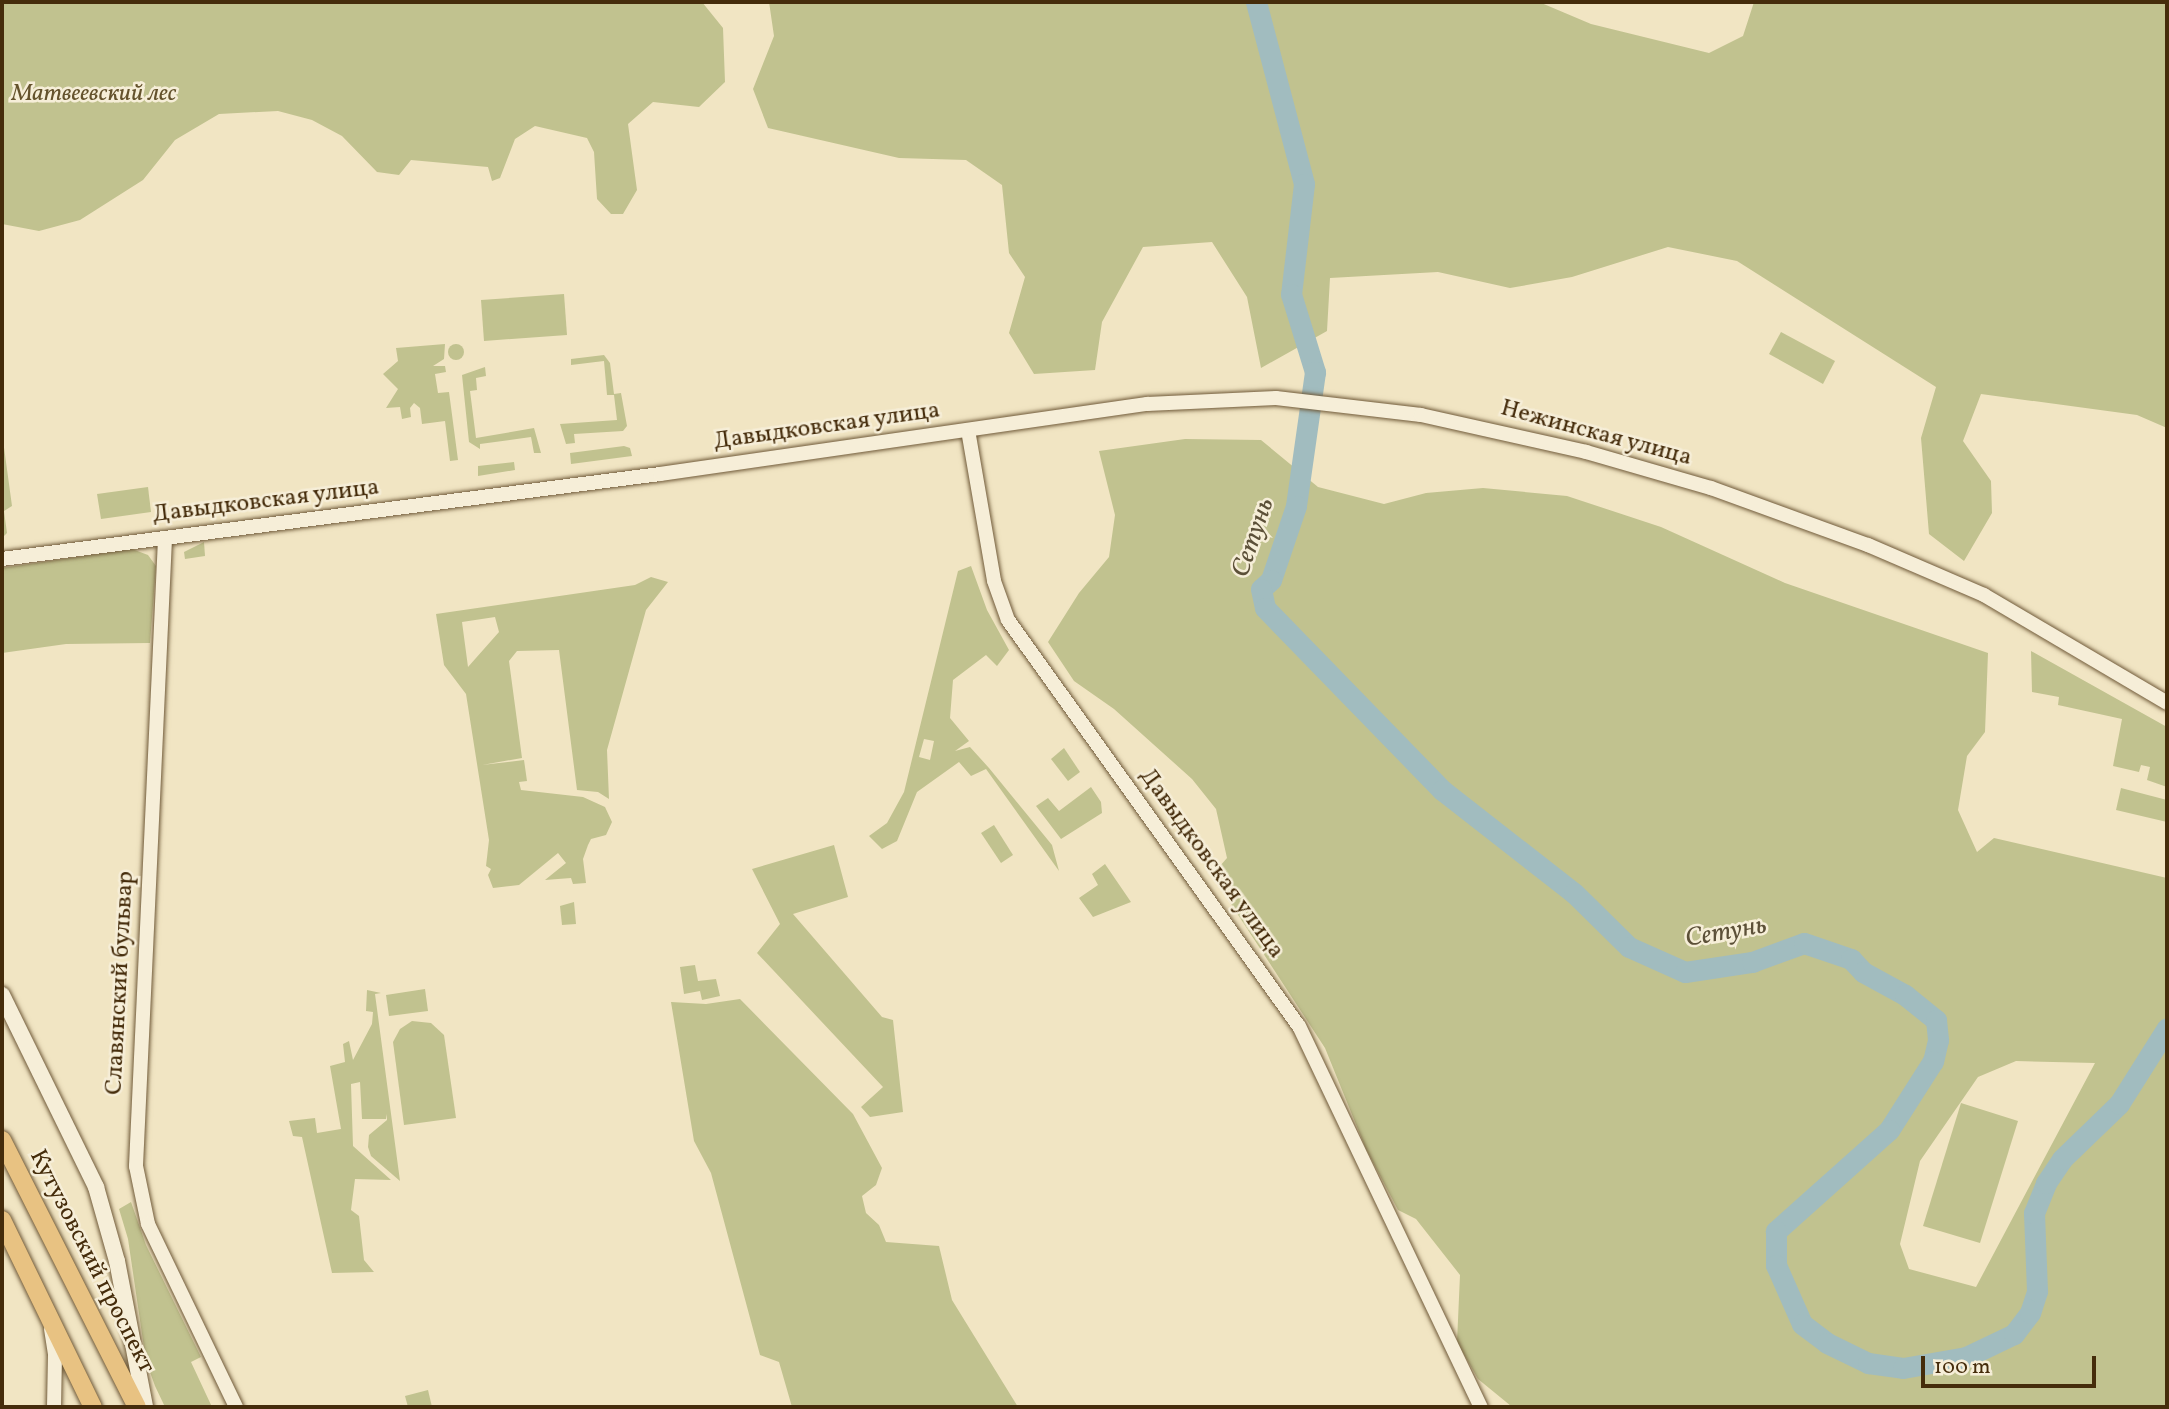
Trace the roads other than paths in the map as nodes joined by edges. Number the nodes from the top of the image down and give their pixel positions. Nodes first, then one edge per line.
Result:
1 (968, 430) junction
2 (164, 539) junction
3 (2, 559) edge
4 (2167, 703) edge
5 (2, 995) edge
6 (2, 1140) edge
7 (2, 1220) edge
8 (49, 1317) junction
9 (54, 1407) edge
10 (93, 1407) edge
11 (137, 1407) edge
12 (145, 1407) edge
13 (236, 1407) edge
14 (1481, 1407) edge

1 - 2 street, Давыдковская улица
1 - 4 street, Нежинская улица
1 - 14 street, Давыдковская улица
2 - 3 street, Давыдковская улица
2 - 13 street, Славянский бульвар
5 - 12 main road
6 - 11 main road, Кутузовский проспект
7 - 8 main road
8 - 9 street
8 - 10 main road

